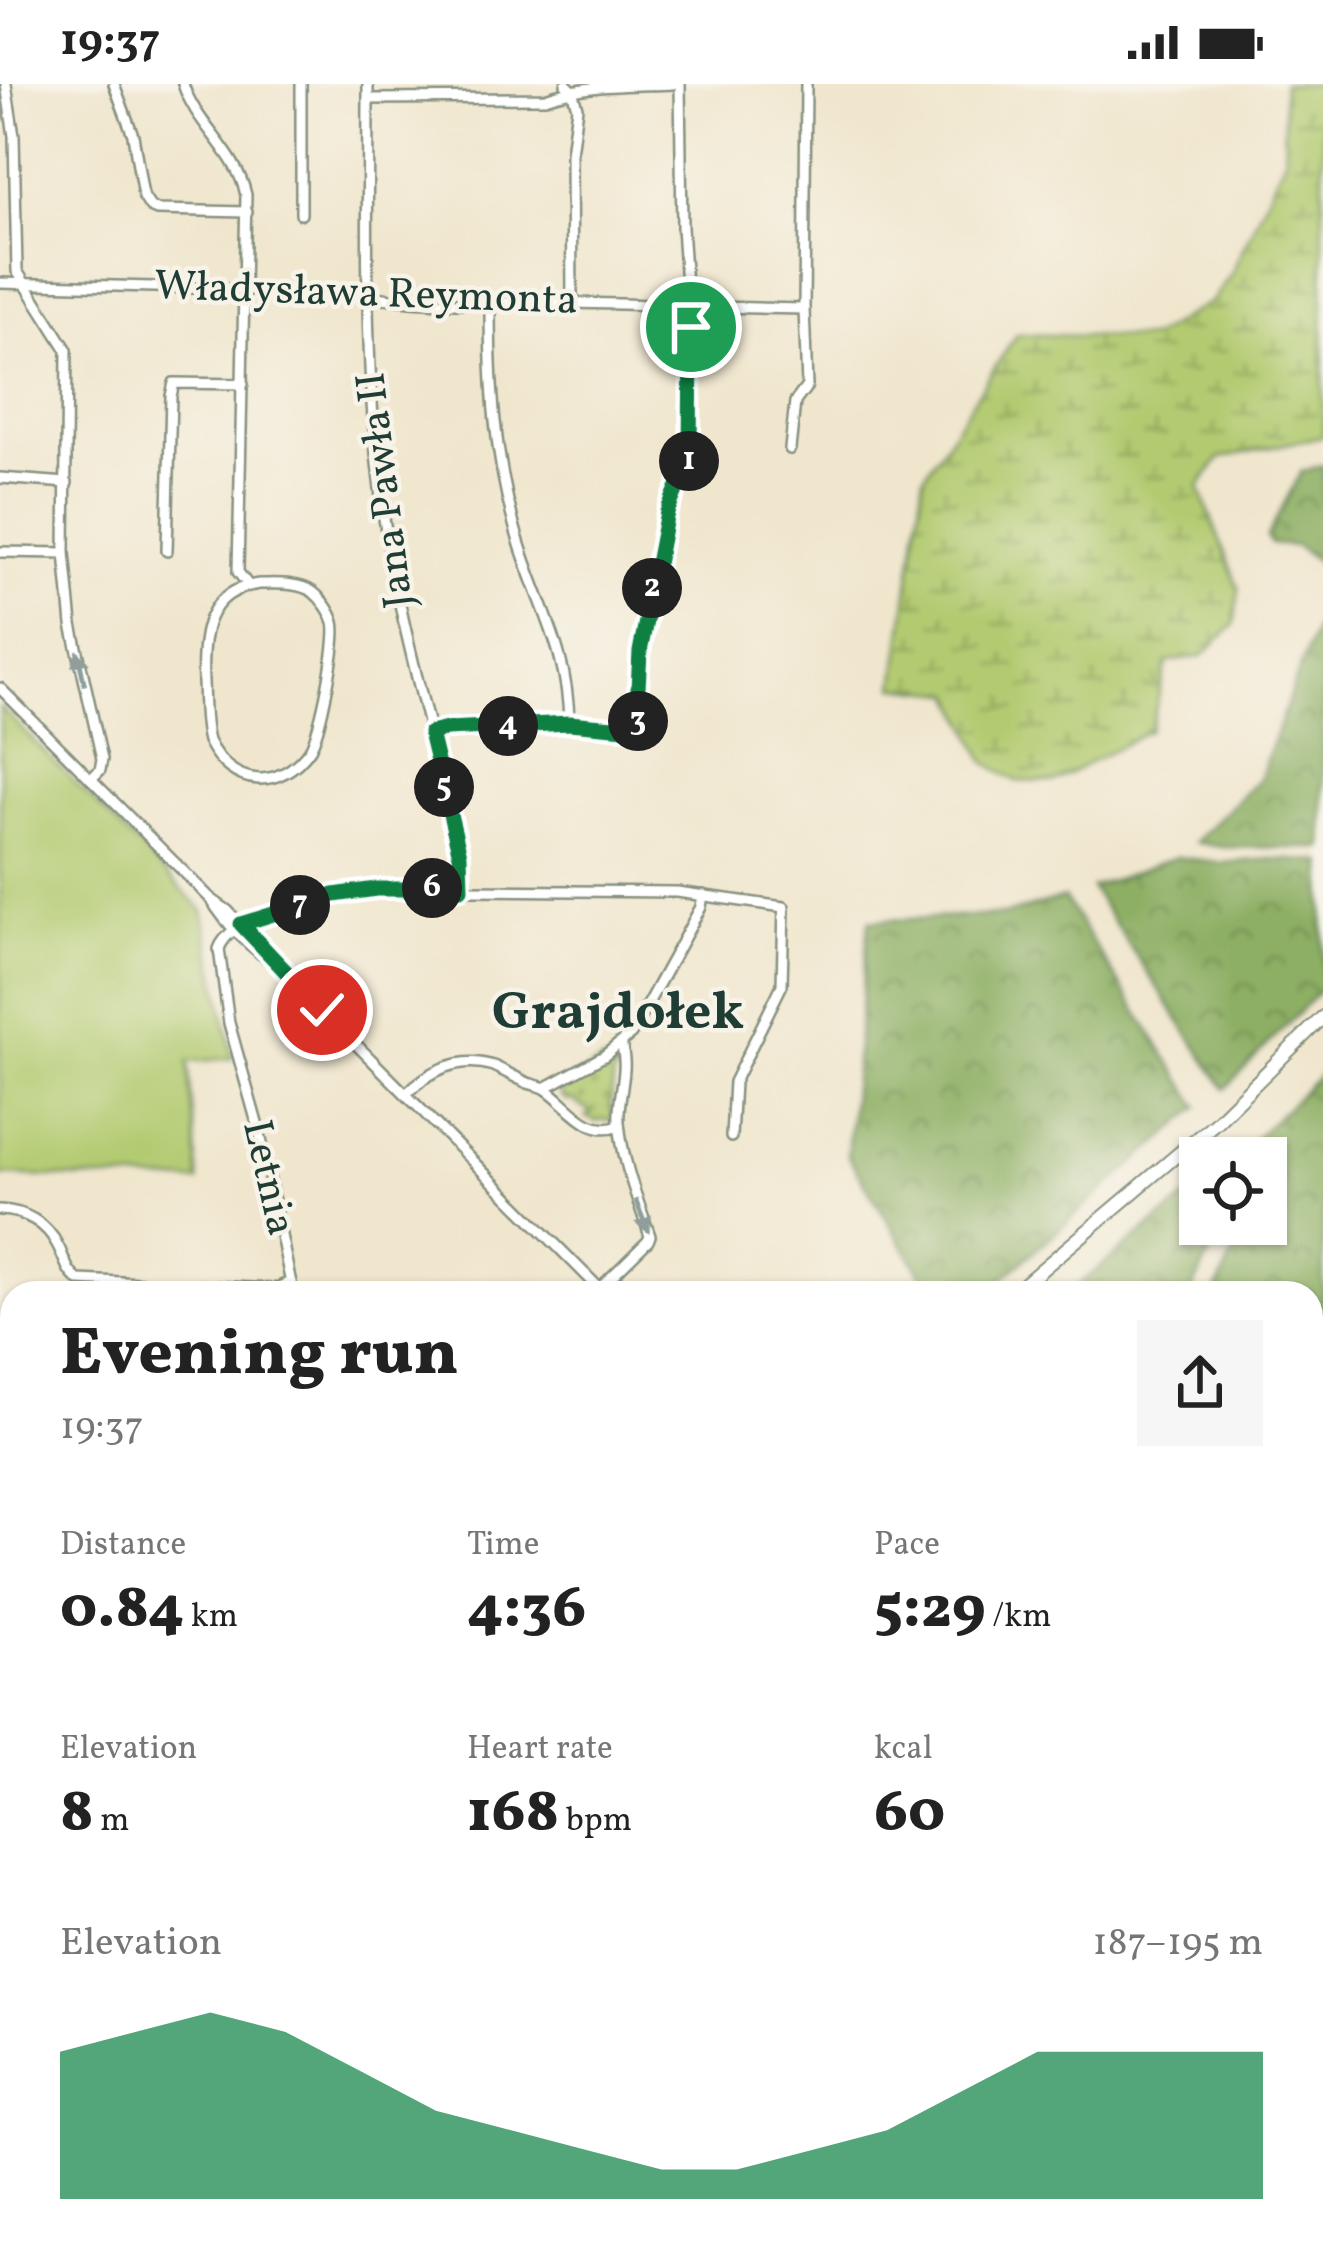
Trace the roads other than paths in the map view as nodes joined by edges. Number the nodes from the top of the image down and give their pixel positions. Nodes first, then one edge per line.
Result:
1 (6, 84) edge
2 (114, 84) edge
3 (183, 84) edge
4 (301, 84) edge
5 (368, 84) edge
6 (677, 84) edge
7 (806, 84) edge
8 (569, 87) edge
9 (368, 99) junction
10 (0, 156) edge
11 (15, 157) junction
12 (247, 212) junction
13 (302, 214) dead end
14 (0, 283) edge
15 (23, 284) junction
16 (246, 290) junction
17 (368, 296) junction
18 (572, 303) junction
19 (490, 304) junction
20 (688, 308) junction
21 (804, 309) junction
22 (243, 383) junction
23 (790, 448) dead end
24 (0, 478) edge
25 (67, 483) junction
26 (167, 551) dead end
27 (0, 552) edge
28 (65, 554) junction
29 (248, 586) junction
30 (0, 688) edge
31 (569, 723) junction
32 (430, 733) junction
33 (91, 779) junction
34 (461, 889) junction
35 (704, 895) junction
36 (238, 926) junction
37 (1323, 1017) edge
38 (621, 1044) junction
39 (545, 1088) junction
40 (406, 1094) junction
41 (620, 1125) junction
42 (731, 1137) dead end
43 (0, 1210) edge
44 (100, 1281) edge
45 (291, 1281) edge
46 (592, 1281) edge
47 (606, 1281) edge
48 (1029, 1281) edge

1 - 11 street
2 - 12 street
3 - 12 street
4 - 13 street
5 - 9 street, Jana Pawła II
6 - 8 street
6 - 20 street
7 - 21 street
8 - 9 street
8 - 18 street
9 - 17 street, Jana Pawła II
10 - 11 street
11 - 15 street
12 - 16 street
14 - 15 street, Władysława Reymonta
15 - 16 street, Władysława Reymonta
15 - 25 street
16 - 17 street, Władysława Reymonta
16 - 22 street
17 - 19 street, Władysława Reymonta
17 - 32 street, Jana Pawła II
18 - 19 street, Władysława Reymonta
18 - 20 street, Władysława Reymonta
19 - 31 street
20 - 21 street, Władysława Reymonta
20 - 31 street
21 - 23 street
22 - 26 street
22 - 29 street
24 - 25 street
25 - 28 street
27 - 28 street
33 -> 28 street
29 - 29 street
30 - 33 street
31 - 32 street
32 - 34 street, Jana Pawła II
33 - 36 street
34 - 35 street
34 - 36 street
35 - 38 street
35 - 42 street
36 - 40 street
36 - 45 street, Letnia
37 - 48 main road
38 - 39 street
38 - 41 street
39 - 40 street
39 - 41 street
40 - 46 street
41 -> 47 street
43 - 44 street

